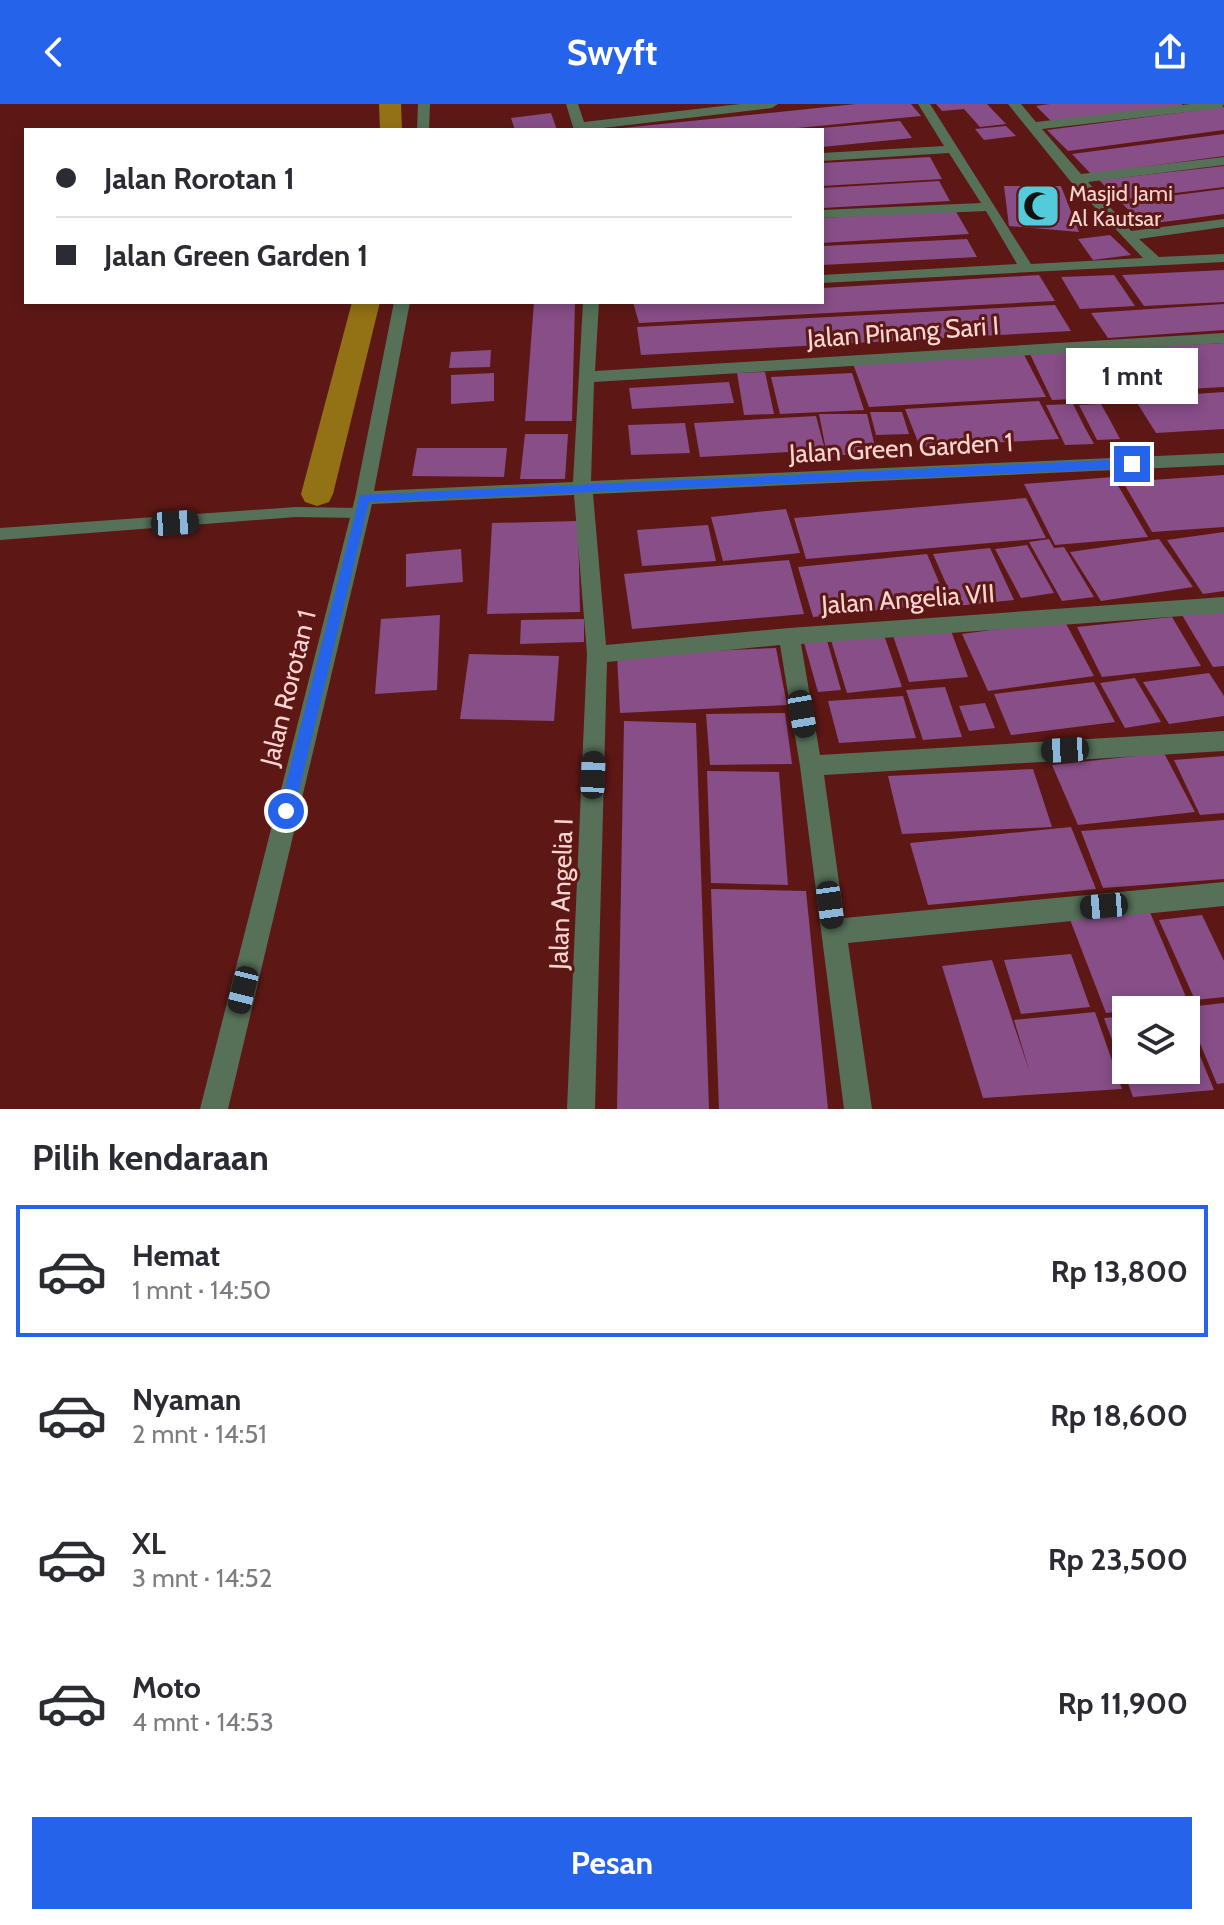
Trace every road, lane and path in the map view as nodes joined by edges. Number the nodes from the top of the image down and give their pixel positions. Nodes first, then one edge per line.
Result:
1 (424, 104) edge
2 (572, 104) edge
3 (772, 104) edge
4 (924, 104) edge
5 (1014, 104) edge
6 (1222, 104) edge
7 (1033, 126) junction
8 (423, 128) edge
9 (580, 128) edge
10 (953, 149) junction
11 (824, 157) edge
12 (1224, 161) edge
13 (1076, 179) junction
14 (990, 207) junction
15 (824, 214) edge
16 (1224, 223) edge
17 (1127, 236) junction
18 (1224, 258) edge
19 (1154, 260) junction
20 (1028, 270) junction
21 (824, 279) edge
22 (402, 304) edge
23 (591, 304) edge
24 (1224, 338) edge
25 (585, 377) junction
26 (1224, 459) edge
27 (581, 489) junction
28 (355, 508) junction
29 (0, 534) edge
30 (1224, 605) edge
31 (789, 636) junction
32 (597, 654) junction
33 (1224, 741) edge
34 (811, 766) junction
35 (1224, 894) edge
36 (834, 932) junction
37 (214, 1109) edge
38 (581, 1109) edge
39 (858, 1109) edge

1 - 8 street
2 - 9 street
3 - 9 street
4 - 10 street
5 - 7 street
6 - 7 street
7 - 13 street
10 - 11 street
10 - 14 street
12 - 13 street
13 - 17 street
14 - 15 street
14 - 20 street
16 - 17 street
17 - 19 street
18 - 19 street
19 - 20 street
20 - 21 street
22 - 28 street, Jalan Rorotan 1
23 - 25 street
24 - 25 street, Jalan Pinang Sari I
25 - 27 street
26 - 27 street, Jalan Green Garden 1
27 - 28 street, Jalan Green Garden 1
27 - 32 street, Jalan Angelia I
28 - 29 lane
28 - 37 street, Jalan Rorotan 1
30 - 31 street, Jalan Angelia VII
31 - 32 street, Jalan Angelia VII
31 - 34 street
32 - 38 street, Jalan Angelia I
33 - 34 street
34 - 36 street
35 - 36 street
36 - 39 street

